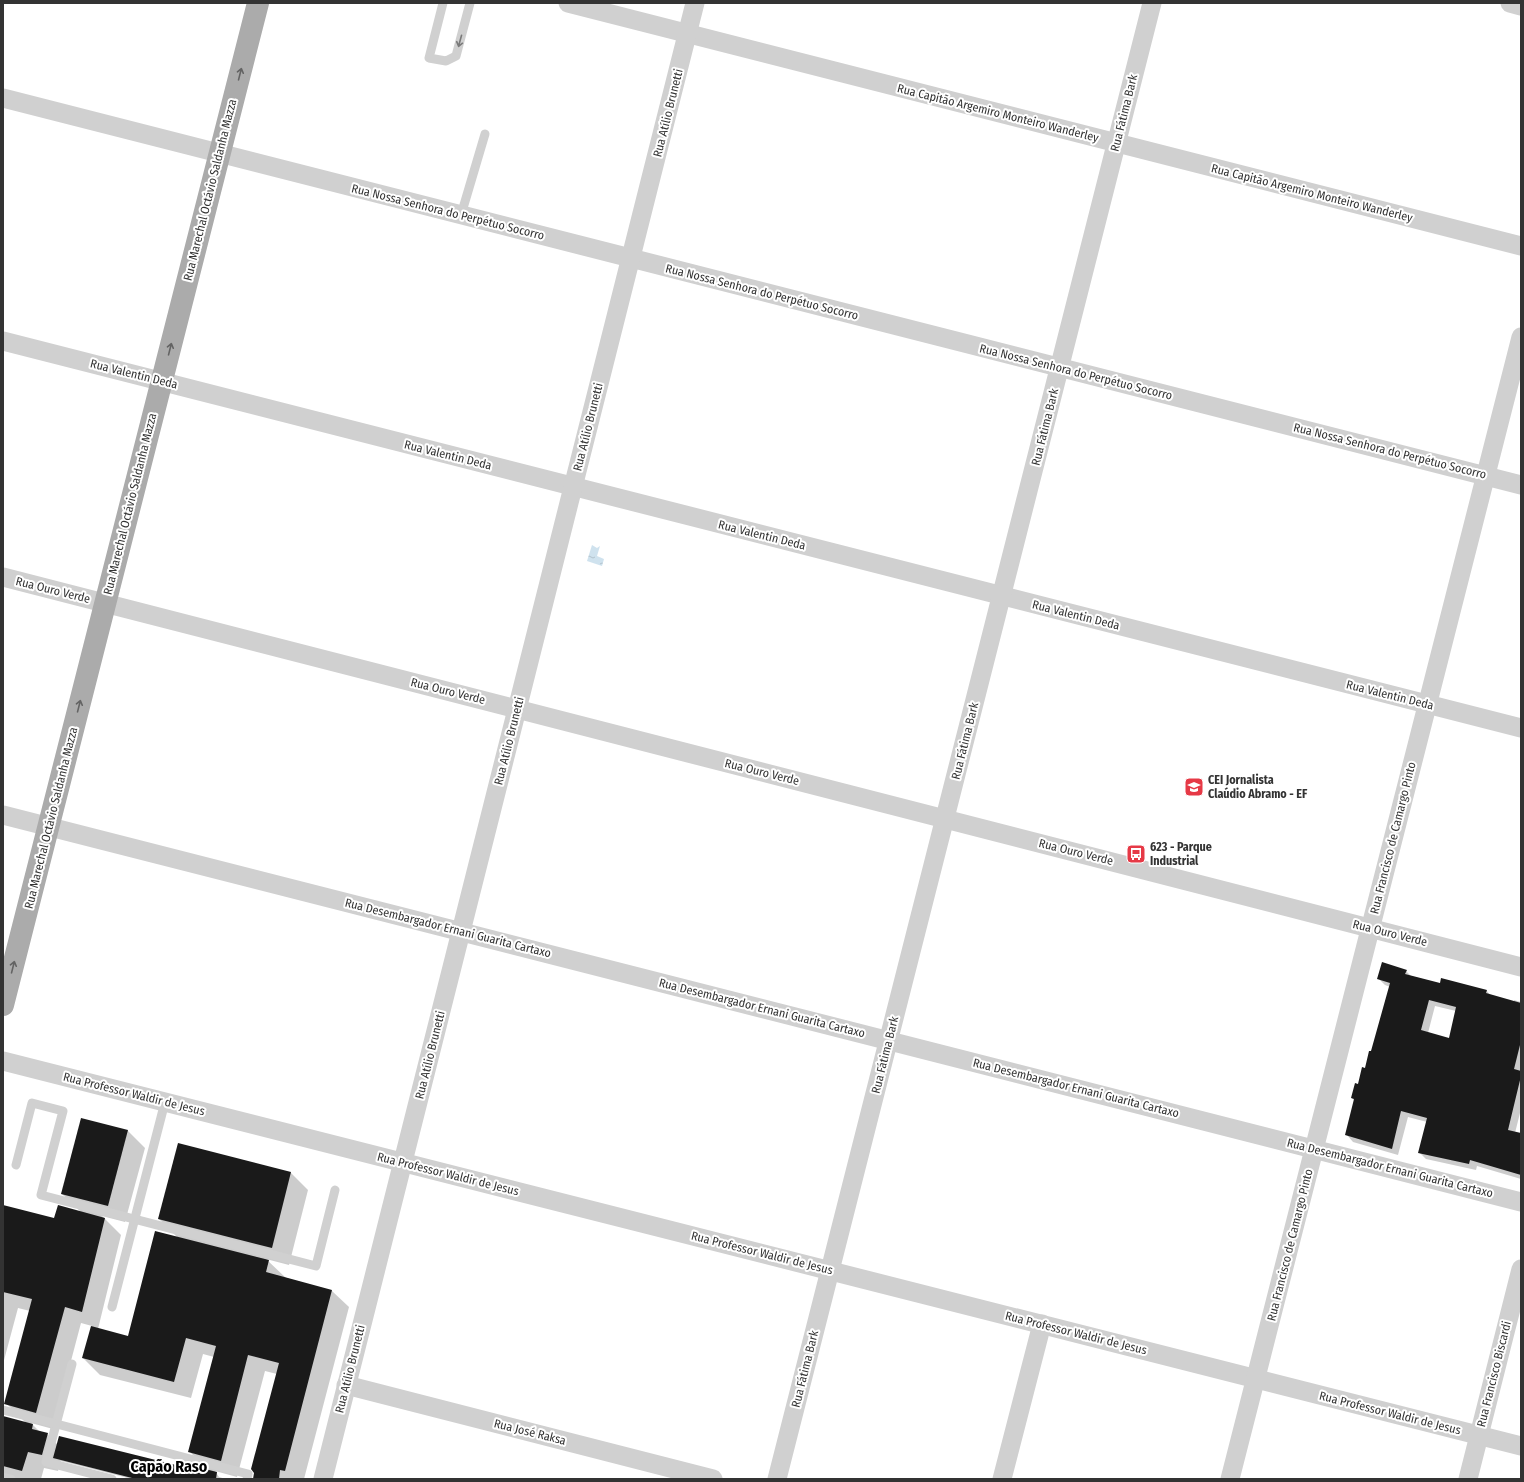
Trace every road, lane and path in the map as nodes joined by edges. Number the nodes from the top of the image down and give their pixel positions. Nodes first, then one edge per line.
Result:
1 (258, 3) edge
2 (443, 3) edge
3 (470, 3) edge
4 (568, 3) edge
5 (695, 3) edge
6 (1152, 3) edge
7 (1510, 3) edge
8 (1521, 6) edge
9 (688, 34) junction
10 (3, 98) edge
11 (485, 134) dead end
12 (1117, 143) junction
13 (219, 154) junction
14 (461, 215) junction
15 (1521, 246) edge
16 (631, 258) junction
17 (1521, 338) edge
18 (3, 341) edge
19 (1060, 368) junction
20 (162, 382) junction
21 (1486, 476) junction
22 (1521, 485) edge
23 (573, 486) junction
24 (3, 577) edge
25 (1002, 596) junction
26 (105, 604) junction
27 (1428, 704) junction
28 (517, 709) junction
29 (1521, 728) edge
30 (3, 815) edge
31 (945, 819) junction
32 (48, 826) junction
33 (1371, 928) junction
34 (461, 932) junction
35 (1521, 967) edge
36 (3, 1005) edge
37 (889, 1040) junction
38 (3, 1061) edge
39 (165, 1102) junction
40 (1314, 1149) junction
41 (403, 1162) junction
42 (16, 1165) dead end
43 (335, 1190) dead end
44 (1521, 1202) edge
45 (135, 1219) junction
46 (1521, 1269) edge
47 (830, 1271) junction
48 (112, 1307) dead end
49 (1042, 1324) junction
50 (72, 1364) dead end
51 (1256, 1379) junction
52 (346, 1385) junction
53 (3, 1410) edge
54 (56, 1424) junction
55 (1479, 1436) junction
56 (1521, 1446) edge
57 (3, 1477) edge
58 (11, 1479) edge
59 (112, 1479) edge
60 (247, 1479) edge
61 (323, 1479) edge
62 (713, 1479) edge
63 (777, 1479) edge
64 (1002, 1479) edge
65 (1230, 1479) edge
66 (1468, 1479) edge

13 -> 1 main road, Rua Marechal Octávio Saldanha Mazza
3 -> 2 lane
4 - 9 street, Rua Capitão Argemiro Monteiro Wanderley
5 - 9 street, Rua Atílio Brunetti
6 - 12 street, Rua Fátima Bark
7 - 8 street
9 - 12 street, Rua Capitão Argemiro Monteiro Wanderley
9 - 16 street, Rua Atílio Brunetti
10 - 13 street, Rua Nossa Senhora do Perpétuo Socorro
11 - 14 lane
12 - 15 street, Rua Capitão Argemiro Monteiro Wanderley
12 - 19 street, Rua Fátima Bark
13 - 14 street, Rua Nossa Senhora do Perpétuo Socorro
20 -> 13 main road, Rua Marechal Octávio Saldanha Mazza
14 - 16 street, Rua Nossa Senhora do Perpétuo Socorro
16 - 19 street, Rua Nossa Senhora do Perpétuo Socorro
16 - 23 street, Rua Atílio Brunetti
17 - 21 street, Rua Francisco de Camargo Pinto
18 - 20 street, Rua Valentin Deda
19 - 21 street, Rua Nossa Senhora do Perpétuo Socorro
19 - 25 street, Rua Fátima Bark
20 - 23 street, Rua Valentin Deda
20 - 26 main road, Rua Marechal Octávio Saldanha Mazza
21 - 22 street, Rua Nossa Senhora do Perpétuo Socorro
21 - 27 street, Rua Francisco de Camargo Pinto
23 - 25 street, Rua Valentin Deda
23 - 28 street, Rua Atílio Brunetti
24 - 26 street, Rua Ouro Verde
25 - 27 street, Rua Valentin Deda
25 - 31 street, Rua Fátima Bark
26 - 28 street, Rua Ouro Verde
32 -> 26 main road, Rua Marechal Octávio Saldanha Mazza
27 - 29 street, Rua Valentin Deda
27 - 33 street, Rua Francisco de Camargo Pinto
28 - 31 street, Rua Ouro Verde
28 - 34 street, Rua Atílio Brunetti
30 - 32 street, Rua Desembargador Ernani Guarita Cartaxo
31 - 33 street, Rua Ouro Verde
31 - 37 street, Rua Fátima Bark
32 - 34 street, Rua Desembargador Ernani Guarita Cartaxo
36 -> 32 main road, Rua Marechal Octávio Saldanha Mazza
33 - 35 street, Rua Ouro Verde
33 - 40 street, Rua Francisco de Camargo Pinto
34 - 37 street, Rua Desembargador Ernani Guarita Cartaxo
34 - 41 street, Rua Atílio Brunetti
37 - 40 street, Rua Desembargador Ernani Guarita Cartaxo
37 - 47 street, Rua Fátima Bark
38 - 39 street, Rua Professor Waldir de Jesus
39 - 41 street, Rua Professor Waldir de Jesus
39 - 45 lane
40 - 44 street, Rua Desembargador Ernani Guarita Cartaxo
40 - 51 street, Rua Francisco de Camargo Pinto
41 - 47 street, Rua Professor Waldir de Jesus
41 - 52 street, Rua Atílio Brunetti
42 - 45 lane
43 - 45 lane
45 - 48 lane
46 - 55 street, Rua Francisco Biscardi
47 - 49 street, Rua Professor Waldir de Jesus
47 - 63 street, Rua Fátima Bark
49 - 51 street, Rua Professor Waldir de Jesus
49 - 64 street
50 - 54 lane
51 - 55 street, Rua Professor Waldir de Jesus
51 - 65 street, Rua Francisco de Camargo Pinto
52 - 61 street, Rua Atílio Brunetti
52 - 62 street, Rua José Raksa
53 - 54 lane
54 - 59 lane
54 - 60 lane
55 - 56 street, Rua Professor Waldir de Jesus
55 - 66 street, Rua Francisco Biscardi
57 - 58 lane

